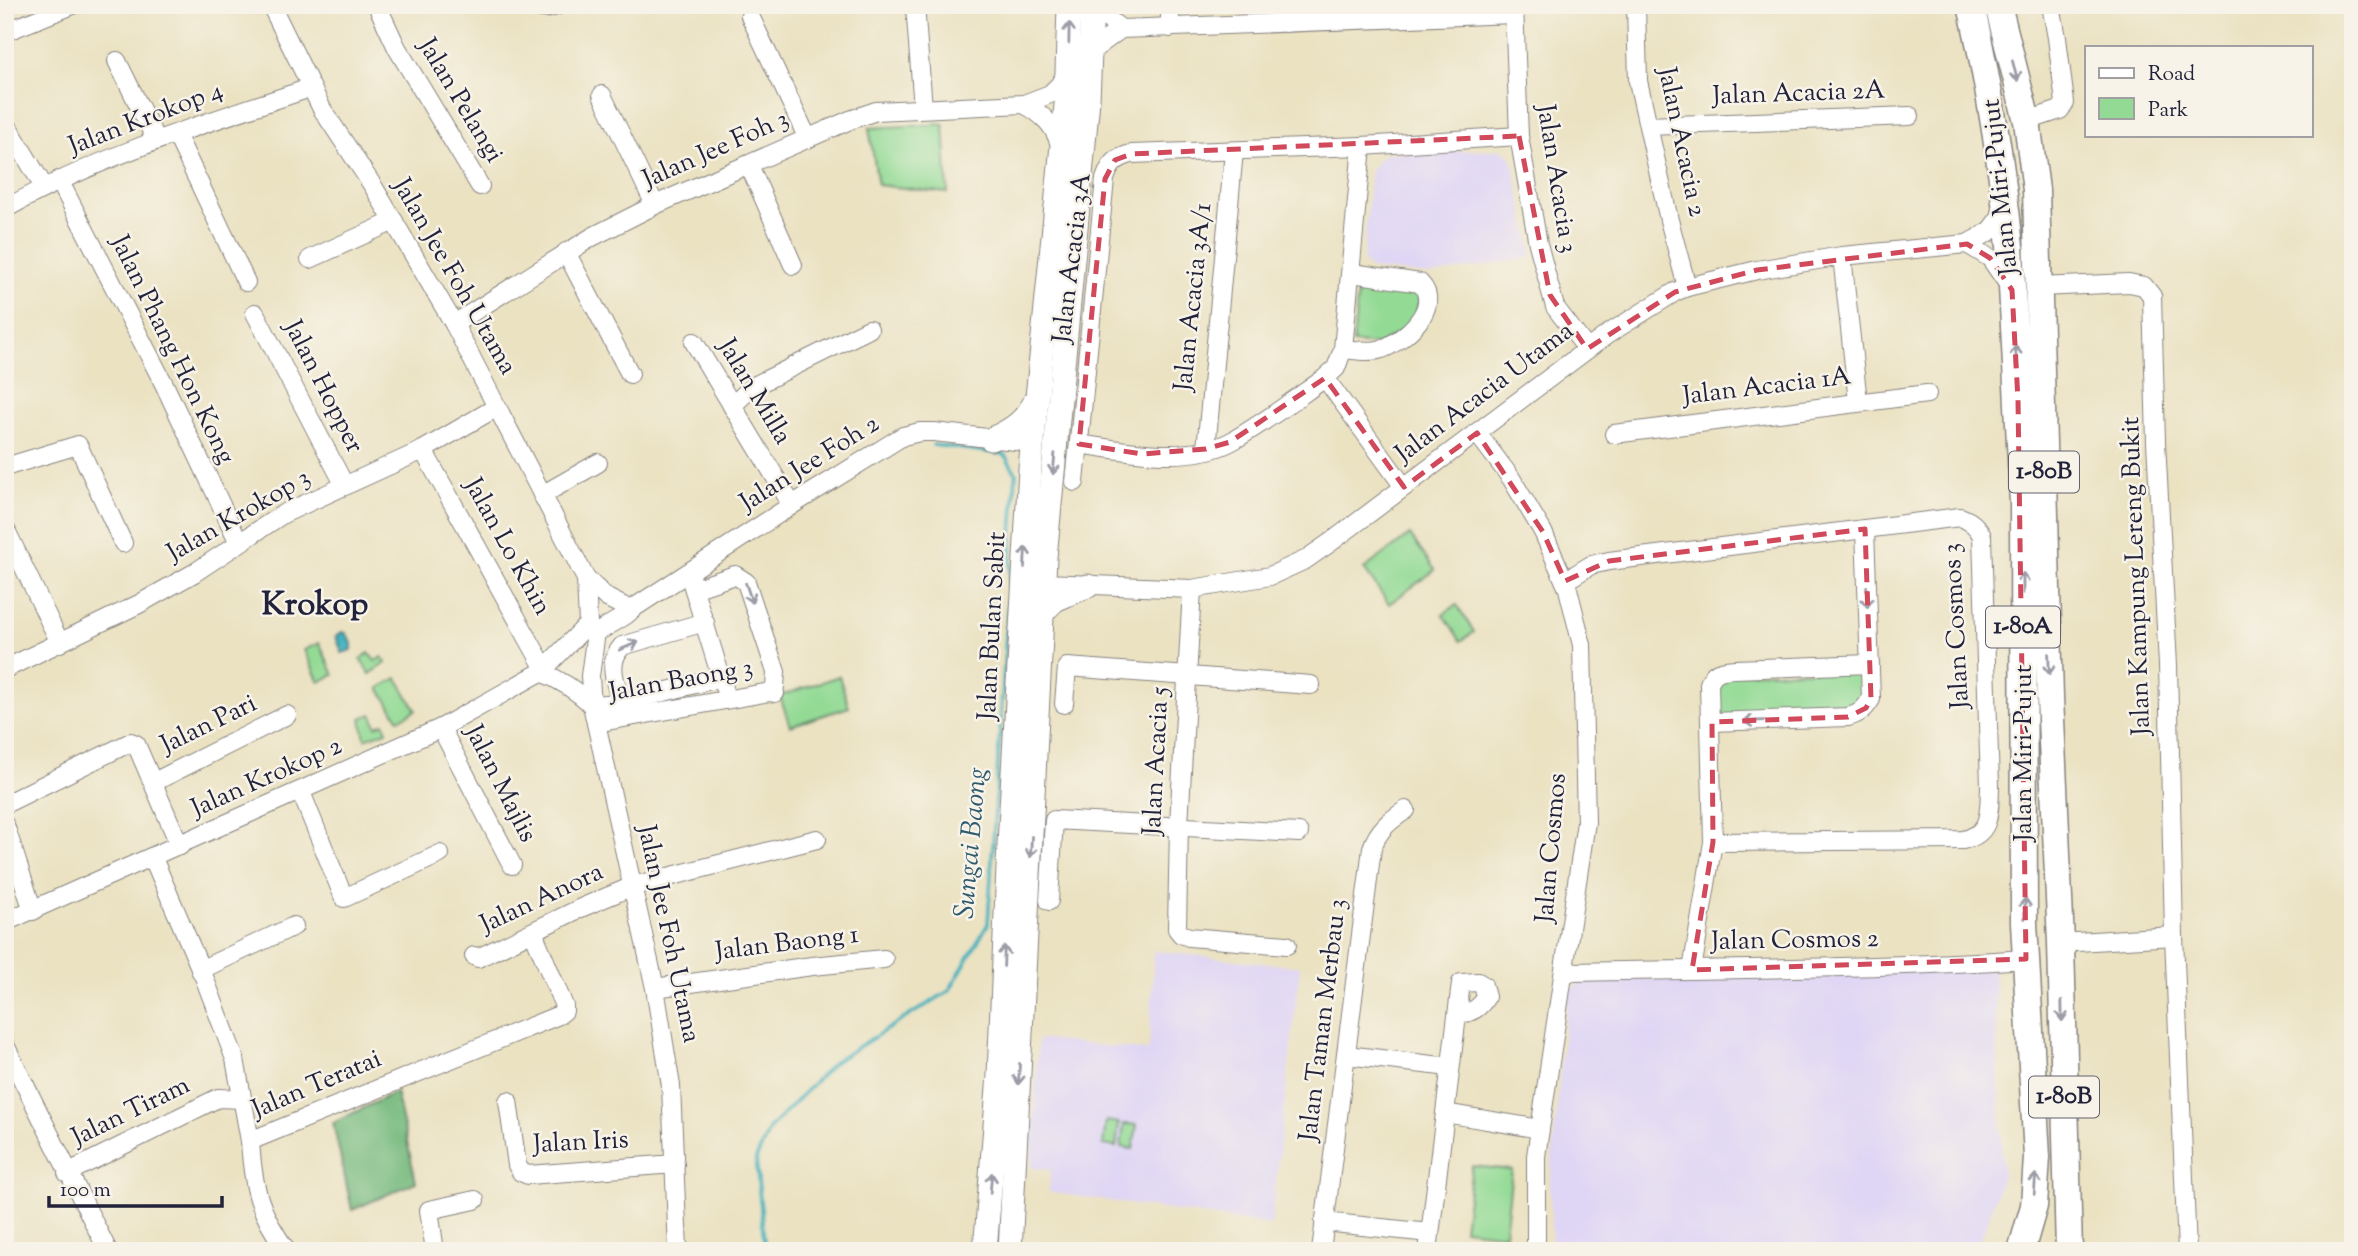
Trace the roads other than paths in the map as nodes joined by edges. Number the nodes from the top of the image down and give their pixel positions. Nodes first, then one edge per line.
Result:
1 (73, 5) edge
2 (271, 5) edge
3 (377, 5) edge
4 (533, 5) edge
5 (558, 5) edge
6 (915, 5) edge
7 (1170, 5) edge
8 (1636, 5) edge
9 (1971, 5) edge
10 (1998, 5) edge
11 (2051, 5) edge
12 (1084, 6) edge
13 (1514, 10) edge
14 (1399, 12) edge
15 (1286, 14) edge
16 (750, 16) dead end
17 (1170, 28) junction
18 (1121, 29) junction
19 (5, 32) edge
20 (1090, 52) junction
21 (117, 61) dead end
22 (1069, 68) junction
23 (310, 88) junction
24 (603, 95) dead end
25 (1088, 100) junction
26 (1024, 104) junction
27 (923, 108) junction
28 (2046, 115) junction
29 (1910, 116) dead end
30 (5, 122) edge
31 (1648, 125) junction
32 (176, 134) junction
33 (1519, 136) junction
34 (808, 139) junction
35 (156, 140) junction
36 (1362, 146) junction
37 (1234, 150) junction
38 (1062, 152) junction
39 (749, 165) junction
40 (51, 184) junction
41 (480, 186) dead end
42 (655, 205) junction
43 (5, 209) edge
44 (2006, 209) junction
45 (394, 221) junction
46 (1967, 244) junction
47 (566, 252) junction
48 (1842, 256) junction
49 (310, 260) dead end
50 (793, 265) dead end
51 (1352, 273) junction
52 (246, 282) dead end
53 (2060, 286) junction
54 (1688, 287) junction
55 (2012, 290) junction
56 (255, 313) dead end
57 (454, 324) junction
58 (869, 329) dead end
59 (694, 342) dead end
60 (1343, 349) junction
61 (1587, 349) junction
62 (630, 374) dead end
63 (1325, 379) junction
64 (1927, 394) dead end
65 (1038, 396) junction
66 (1858, 402) junction
67 (732, 406) junction
68 (497, 407) junction
69 (1478, 433) junction
70 (1614, 433) dead end
71 (996, 440) junction
72 (1032, 443) junction
73 (1079, 444) junction
74 (1206, 449) junction
75 (423, 450) junction
76 (598, 463) dead end
77 (5, 467) edge
78 (1030, 468) junction
79 (1075, 482) dead end
80 (345, 486) junction
81 (1404, 486) junction
82 (542, 495) junction
83 (792, 505) junction
84 (5, 528) edge
85 (1865, 529) junction
86 (123, 543) dead end
87 (239, 543) junction
88 (1045, 558) junction
89 (691, 581) junction
90 (1565, 581) junction
91 (1045, 583) junction
92 (591, 584) junction
93 (1082, 585) junction
94 (1192, 589) junction
95 (630, 607) junction
96 (1043, 612) junction
97 (705, 622) junction
98 (596, 624) junction
99 (60, 643) junction
100 (1870, 664) junction
101 (5, 669) edge
102 (543, 671) junction
103 (1188, 675) junction
104 (722, 677) junction
105 (1311, 685) dead end
106 (727, 700) junction
107 (665, 702) junction
108 (621, 703) junction
109 (1065, 704) dead end
110 (592, 705) junction
111 (287, 715) dead end
112 (1712, 722) junction
113 (596, 723) junction
114 (441, 728) junction
115 (154, 782) junction
116 (301, 792) junction
117 (5, 804) edge
118 (1406, 810) dead end
119 (5, 825) edge
120 (1180, 825) junction
121 (1299, 833) dead end
122 (817, 839) dead end
123 (1713, 842) junction
124 (1009, 844) junction
125 (180, 846) junction
126 (440, 854) dead end
127 (153, 858) junction
128 (512, 865) dead end
129 (633, 886) junction
130 (1049, 901) dead end
131 (33, 911) junction
132 (6, 923) edge
133 (294, 926) dead end
134 (533, 932) junction
135 (2174, 936) junction
136 (2077, 942) junction
137 (1287, 945) dead end
138 (474, 956) dead end
139 (2026, 959) junction
140 (884, 960) dead end
141 (200, 970) junction
142 (1692, 970) junction
143 (1565, 972) junction
144 (655, 988) junction
145 (1457, 1016) dead end
146 (5, 1045) edge
147 (1346, 1055) junction
148 (235, 1059) junction
149 (1450, 1068) junction
150 (218, 1098) junction
151 (242, 1099) junction
152 (508, 1101) dead end
153 (1445, 1113) junction
154 (1540, 1129) junction
155 (250, 1141) junction
156 (675, 1164) junction
157 (67, 1173) junction
158 (475, 1200) dead end
159 (1324, 1222) junction
160 (1429, 1242) edge
161 (108, 1251) edge
162 (288, 1251) edge
163 (435, 1251) edge
164 (678, 1251) edge
165 (985, 1251) edge
166 (1010, 1251) edge
167 (1321, 1251) edge
168 (1536, 1251) edge
169 (2021, 1251) edge
170 (2069, 1251) edge
171 (2188, 1251) edge

1 - 19 street
2 - 23 street, Jalan Jee Foh Utama
3 - 41 street, Jalan Pelangi
4 - 5 street
6 - 27 street
7 - 17 street
8 - 31 street, Jalan Acacia 2
9 - 44 highway, Jalan Miri-Pujut / 1-80A
10 -> 28 highway, Jalan Miri-Pujut / 1-80B
11 - 28 street
12 - 18 street
12 - 20 main road, Jalan Bulan Sabit
22 -> 12 main road, Jalan Bulan Sabit
13 - 14 street
13 - 33 street, Jalan Acacia 3
14 - 15 street
15 - 17 street
16 - 34 street
17 - 18 street
18 - 20 street
20 - 25 main road, Jalan Bulan Sabit
21 - 35 street
22 - 26 street, Jalan Jee Foh 3
22 - 38 main road, Jalan Bulan Sabit
23 - 32 street, Jalan Krokop 4
23 - 45 street, Jalan Jee Foh Utama
24 - 42 street
25 - 72 main road
25 -> 88 main road, Jalan Bulan Sabit
26 - 27 street, Jalan Jee Foh 3
26 - 38 street
27 - 34 street, Jalan Jee Foh 3
28 - 53 highway, Jalan Miri-Pujut / 1-80B
29 - 31 street, Jalan Acacia 2A
30 - 40 street, Jalan Phang Hon Kong
31 - 54 street, Jalan Acacia 2
32 - 35 street, Jalan Krokop 4
32 - 52 street
33 - 36 street, Jalan Acacia 3A
33 - 61 street, Jalan Acacia 3
34 - 39 street, Jalan Jee Foh 3
35 - 40 street, Jalan Krokop 4
36 - 37 street, Jalan Acacia 3A
36 - 51 street
37 - 73 street, Jalan Acacia 3A
37 - 74 street, Jalan Acacia 3A/1
38 - 65 main road, Jalan Bulan Sabit
39 - 42 street, Jalan Jee Foh 3
39 - 50 street
40 - 43 street, Jalan Krokop 4
40 - 87 street, Jalan Phang Hon Kong
42 - 47 street, Jalan Jee Foh 3
44 - 46 street
44 - 55 highway, Jalan Miri-Pujut / 1-80A
45 - 49 street
45 - 57 street, Jalan Jee Foh Utama
46 - 48 street, Jalan Acacia Utama
46 - 55 street
47 - 57 street, Jalan Jee Foh 3
47 - 62 street
48 - 54 street, Jalan Acacia Utama
48 - 66 street
51 - 60 street
51 - 60 street
53 - 135 street, Jalan Kampung Lereng Bukit
53 -> 136 highway, Jalan Miri-Pujut / 1-80B
54 - 61 street, Jalan Acacia Utama
139 -> 55 highway, Jalan Miri-Pujut / 1-80A
56 - 80 street, Jalan Hopper
57 - 68 street, Jalan Jee Foh Utama
58 - 67 street
59 - 67 street, Jalan Milla
60 - 63 street
61 - 69 street, Jalan Acacia Utama
63 - 74 street
63 - 81 street
64 - 66 street, Jalan Acacia 1A
65 - 71 main road
65 - 72 main road, Jalan Bulan Sabit
66 - 70 street, Jalan Acacia 1A
67 - 83 street, Jalan Milla
68 - 75 street, Jalan Krokop 3
68 - 82 street, Jalan Jee Foh Utama
69 - 81 street, Jalan Acacia Utama
69 - 90 street, Jalan Cosmos
71 - 72 street, Jalan Jee Foh 2
71 - 78 main road
71 - 83 street, Jalan Jee Foh 2
72 - 78 main road, Jalan Bulan Sabit
73 - 74 street
73 - 79 street, Jalan Acacia 3A
75 - 80 street, Jalan Krokop 3
75 - 102 street, Jalan Lo Khin
76 - 82 street
77 - 86 street
124 -> 78 main road, Jalan Bulan Sabit
80 - 87 street, Jalan Krokop 3
81 - 94 street, Jalan Acacia Utama
82 - 92 street, Jalan Jee Foh Utama
83 - 89 street, Jalan Jee Foh 2
84 - 99 street
85 - 90 street, Jalan Cosmos 3
85 -> 100 street
85 - 123 street, Jalan Cosmos 3
87 - 99 street, Jalan Krokop 3
88 - 91 main road, Jalan Bulan Sabit
88 - 93 main road
89 - 95 street, Jalan Jee Foh 2
89 - 97 street
89 -> 106 street, Jalan Baong 3
90 - 143 street, Jalan Cosmos
91 - 93 street, Jalan Acacia Utama
91 - 96 main road, Jalan Bulan Sabit
91 - 124 main road
92 - 95 street
92 - 98 street, Jalan Jee Foh Utama
93 - 94 street, Jalan Acacia Utama
93 - 96 main road
94 - 103 street, Jalan Acacia 5
95 - 98 street, Jalan Jee Foh 2
96 -> 166 main road, Jalan Bulan Sabit
97 - 104 street
108 -> 97 street
98 - 102 street, Jalan Krokop 2
98 - 110 street, Jalan Jee Foh Utama
99 - 101 street, Jalan Krokop 3
100 -> 112 street
100 - 112 street
102 - 110 street
102 - 114 street, Jalan Krokop 2
103 - 105 street
103 - 109 street
103 - 120 street, Jalan Acacia 5
104 - 106 street
104 - 107 street
106 - 107 street, Jalan Baong 3
107 - 108 street
107 - 113 street, Jalan Baong 3
108 - 110 street
110 - 113 street, Jalan Jee Foh Utama
111 - 115 street, Jalan Pari
112 - 123 street
113 - 129 street, Jalan Jee Foh Utama
114 - 116 street, Jalan Krokop 2
114 - 128 street, Jalan Majlis
115 - 117 street
115 - 125 street
116 - 125 street, Jalan Krokop 2
116 - 126 street
118 - 147 street, Jalan Taman Merbau 3
119 - 131 street
120 - 121 street
120 - 130 street
120 - 137 street, Jalan Acacia 5
122 - 129 street, Jalan Anora
123 - 142 street
165 -> 124 main road, Jalan Bulan Sabit
125 - 127 street, Jalan Krokop 2
127 - 131 street, Jalan Krokop 2
127 - 141 street, Jalan Teratai
129 - 134 street, Jalan Anora
129 - 144 street, Jalan Jee Foh Utama
131 - 132 street, Jalan Krokop 2
133 - 141 street
134 - 138 street, Jalan Anora
134 - 155 street, Jalan Teratai
135 - 136 street
135 - 171 street, Jalan Kampung Lereng Bukit
136 -> 170 highway, Jalan Miri-Pujut / 1-80B
139 - 142 street, Jalan Cosmos 2
169 -> 139 highway, Jalan Miri-Pujut / 1-80A
140 - 144 street, Jalan Baong 1
141 - 148 street, Jalan Teratai
142 - 143 street, Jalan Cosmos 2
143 - 154 street, Jalan Cosmos
144 - 156 street, Jalan Jee Foh Utama
145 - 149 street
146 - 157 street
147 - 149 street
147 - 159 street, Jalan Taman Merbau 3
148 - 150 street
148 - 151 street, Jalan Teratai
149 - 153 street
150 - 151 street
150 - 157 street, Jalan Tiram
151 - 155 street, Jalan Teratai
152 - 156 street, Jalan Iris
153 - 154 street
153 - 160 street
154 - 168 street, Jalan Cosmos
155 - 162 street
156 - 164 street, Jalan Jee Foh Utama
157 - 161 street
158 - 163 street
159 - 160 street
159 - 167 street, Jalan Taman Merbau 3

